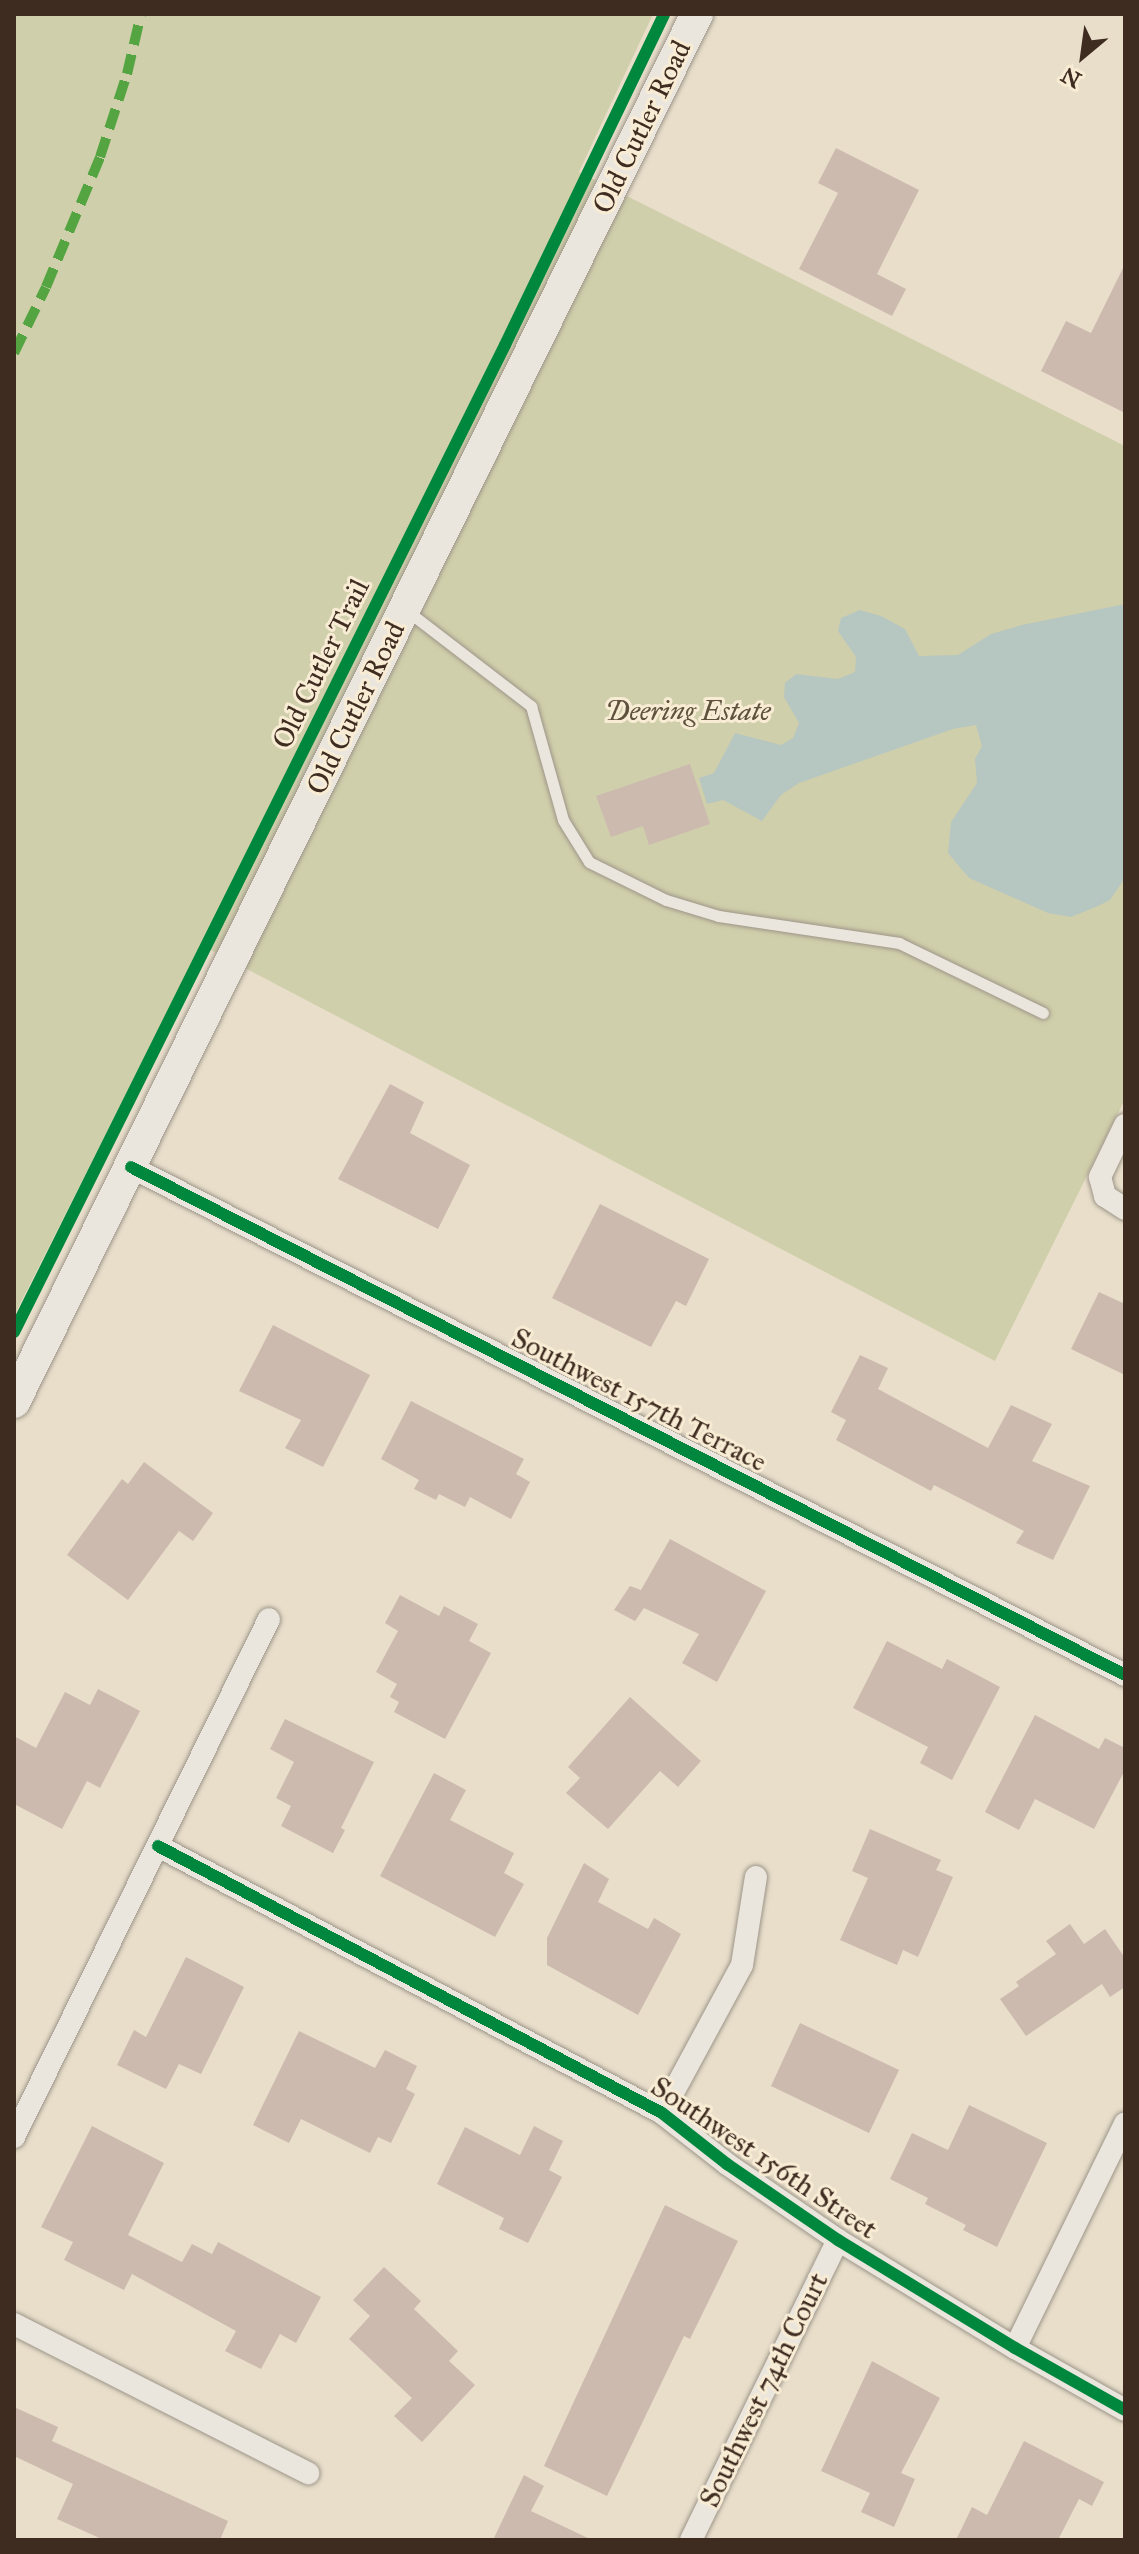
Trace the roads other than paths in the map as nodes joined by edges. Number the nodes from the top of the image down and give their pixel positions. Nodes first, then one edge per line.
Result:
1 (697, 14) edge
2 (405, 609) junction
3 (1043, 1013) dead end
4 (1125, 1125) edge
5 (131, 1167) junction
6 (1125, 1209) edge
7 (14, 1402) edge
8 (269, 1619) dead end
9 (1125, 1675) edge
10 (158, 1846) junction
11 (756, 1877) dead end
12 (662, 2113) junction
13 (1125, 2123) edge
14 (14, 2137) edge
15 (838, 2240) junction
16 (14, 2324) edge
17 (1015, 2348) junction
18 (1125, 2410) edge
19 (308, 2473) dead end
20 (691, 2540) edge

1 - 2 main road, Old Cutler Road
2 - 3 lane
2 - 5 main road, Old Cutler Road
4 - 6 street
5 - 7 main road, Old Cutler Road
5 - 9 street, Southwest 157th Terrace
8 - 10 street
10 - 12 street, Southwest 156th Street
10 - 14 street
11 - 12 street
12 - 15 street, Southwest 156th Street
13 - 17 street
15 - 17 street, Southwest 156th Street
15 - 20 street, Southwest 74th Court
16 - 19 street
17 - 18 street, Southwest 156th Street

